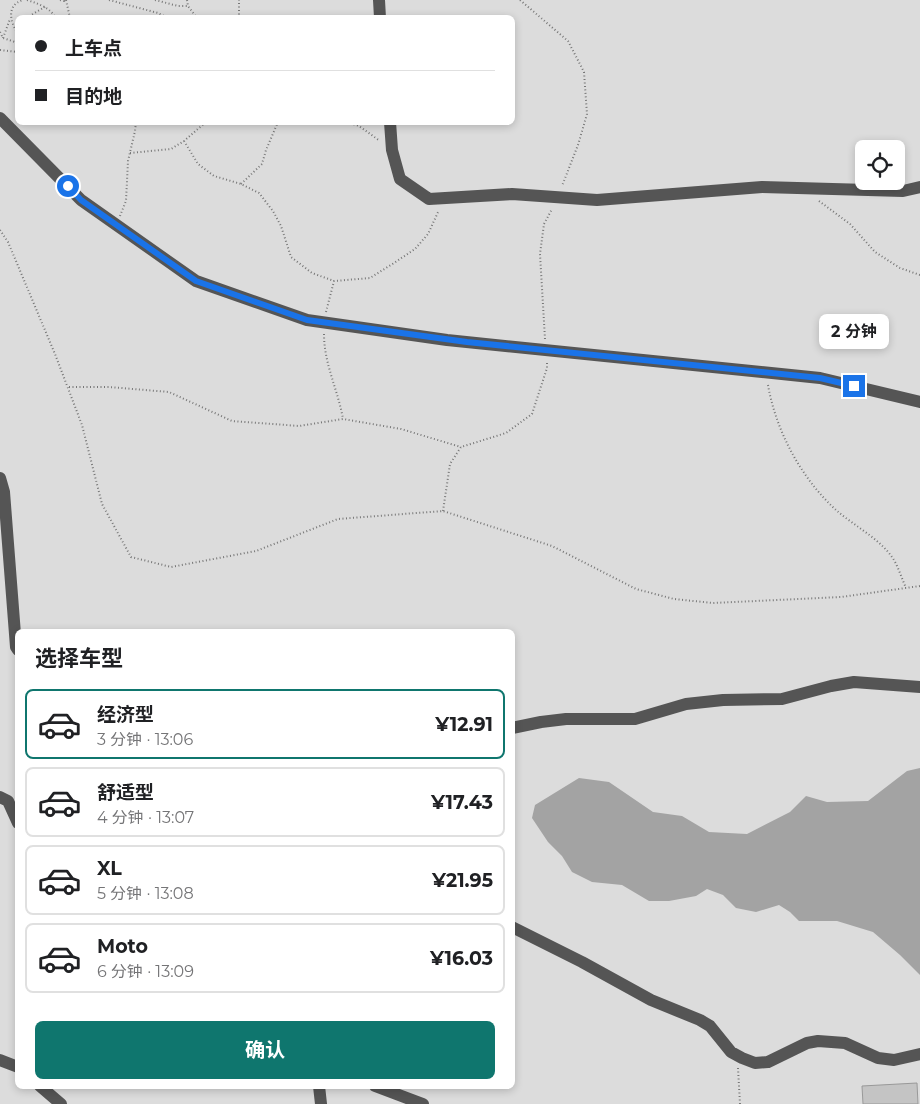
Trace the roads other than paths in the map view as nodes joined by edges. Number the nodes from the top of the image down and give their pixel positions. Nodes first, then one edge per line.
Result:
1 (379, 0) edge
2 (380, 15) edge
3 (0, 118) edge
4 (390, 125) edge
5 (920, 187) edge
6 (920, 402) edge
7 (0, 478) edge
8 (15, 634) edge
9 (920, 687) edge
10 (515, 727) edge
11 (0, 796) edge
12 (15, 817) edge
13 (515, 928) edge
14 (920, 1054) edge
15 (0, 1060) edge
16 (15, 1066) edge
17 (44, 1089) edge
18 (319, 1089) edge
19 (383, 1089) edge
20 (61, 1104) edge
21 (321, 1104) edge
22 (423, 1104) edge

1 - 2 street
3 - 6 street
4 - 5 street
7 - 8 street
9 - 10 street
11 - 12 street
13 - 14 street
15 - 16 street
17 - 20 street
18 - 21 street
19 - 22 street

